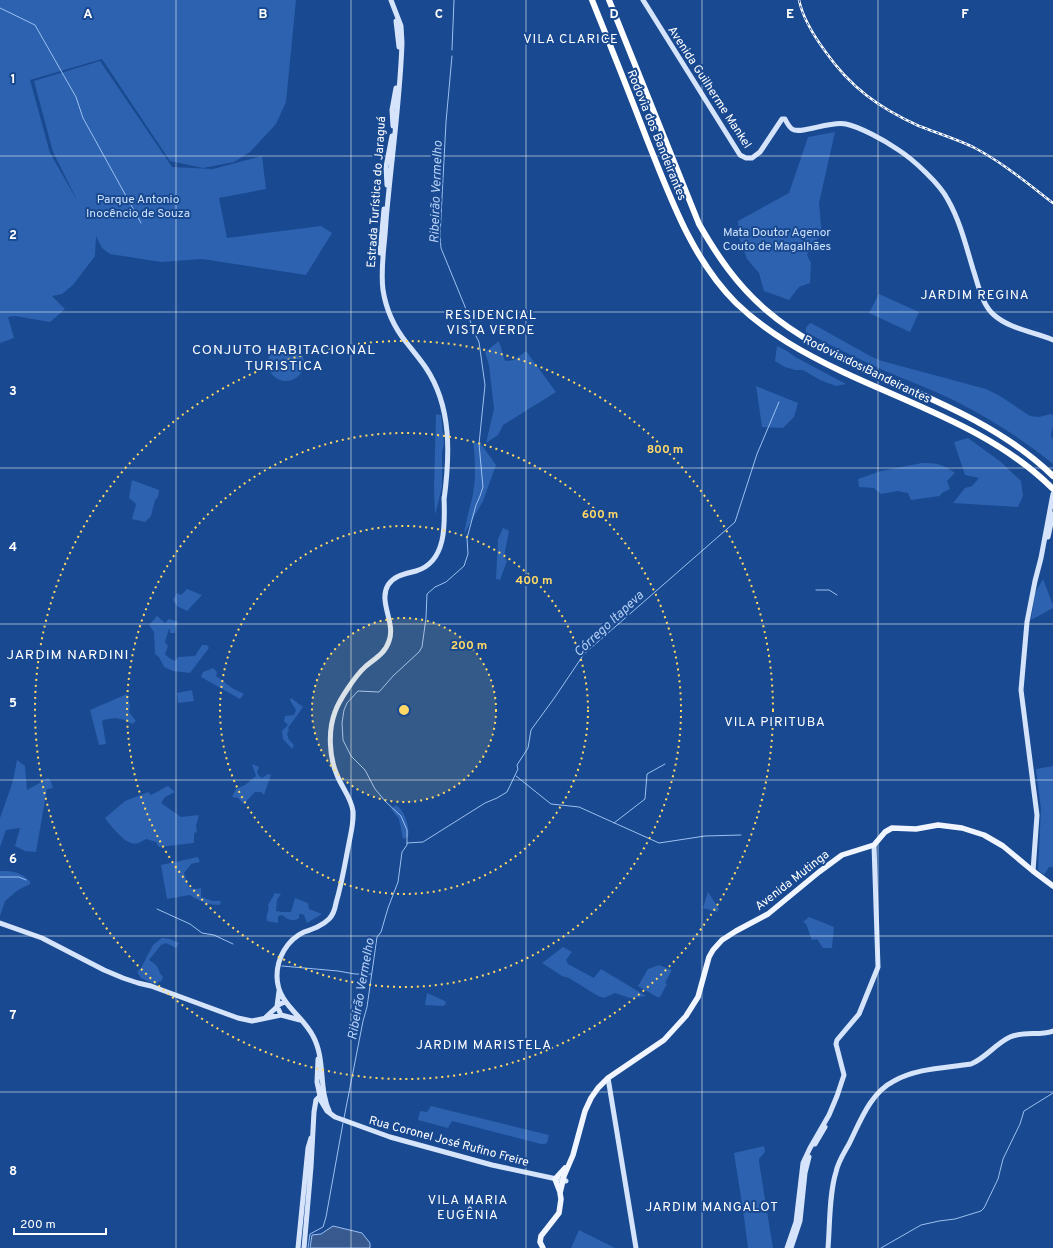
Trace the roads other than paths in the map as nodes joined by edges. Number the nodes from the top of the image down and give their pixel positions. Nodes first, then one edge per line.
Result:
1 (388, 0) edge
2 (391, 0) edge
3 (592, 0) edge
4 (609, 0) edge
5 (643, 0) edge
6 (395, 111) junction
7 (392, 165) junction
8 (386, 167) junction
9 (1053, 340) edge
10 (448, 443) junction
11 (1053, 476) edge
12 (1053, 489) edge
13 (1053, 494) edge
14 (1053, 514) edge
15 (1049, 525) junction
16 (874, 845) junction
17 (1033, 870) junction
18 (1053, 886) edge
19 (1053, 891) edge
20 (0, 923) edge
21 (279, 991) junction
22 (286, 1002) junction
23 (277, 1006) junction
24 (280, 1015) junction
25 (293, 1016) junction
26 (265, 1018) junction
27 (1052, 1031) edge
28 (318, 1050) junction
29 (608, 1078) junction
30 (321, 1099) junction
31 (826, 1122) junction
32 (313, 1131) junction
33 (570, 1160) junction
34 (555, 1179) junction
35 (564, 1181) junction
36 (561, 1196) junction
37 (298, 1248) edge
38 (304, 1248) edge
39 (543, 1248) edge
40 (636, 1248) edge
41 (787, 1248) edge
42 (791, 1248) edge
43 (828, 1248) edge

1 - 6 main road, Estrada Turística do Jaraguá
2 - 6 main road, Estrada Turística do Jaraguá
3 - 12 highway, Rodovia dos Bandeirantes
4 - 11 highway, Rodovia dos Bandeirantes
5 - 9 main road, Avenida Guilherme Mankel
6 - 7 main road, Estrada Turística do Jaraguá
6 - 8 main road, Estrada Turística do Jaraguá
7 - 8 main road
7 - 10 main road, Estrada Turística do Jaraguá
8 - 10 main road, Estrada Turística do Jaraguá
10 - 21 main road, Estrada Turística do Jaraguá
13 - 15 main road
14 - 15 main road
15 - 17 main road
16 - 17 main road
16 - 29 main road, Avenida Mutinga
16 - 31 main road
17 - 18 main road
17 - 19 main road
20 - 26 main road
21 - 22 main road, Estrada Turística do Jaraguá
21 - 23 main road
22 - 23 main road
22 - 25 main road, Estrada Turística do Jaraguá
23 - 24 main road
23 - 26 main road
24 - 25 main road
24 - 26 main road
25 - 28 main road, Estrada Turística do Jaraguá
27 - 43 main road
28 - 30 main road, Estrada Turística do Jaraguá
28 - 30 main road, Estrada Turística do Jaraguá
29 - 33 main road, Avenida Mutinga
29 - 40 main road
30 - 32 main road
30 - 34 main road, Rua Coronel José Rufino Freire
31 - 41 main road
31 - 42 main road
32 - 37 main road
32 - 38 main road
33 - 34 main road
33 - 35 main road, Avenida Mutinga
34 - 35 main road, Rua Coronel José Rufino Freire
34 - 36 main road
35 - 36 main road, Avenida Mutinga
36 - 39 main road, Avenida Mutinga

